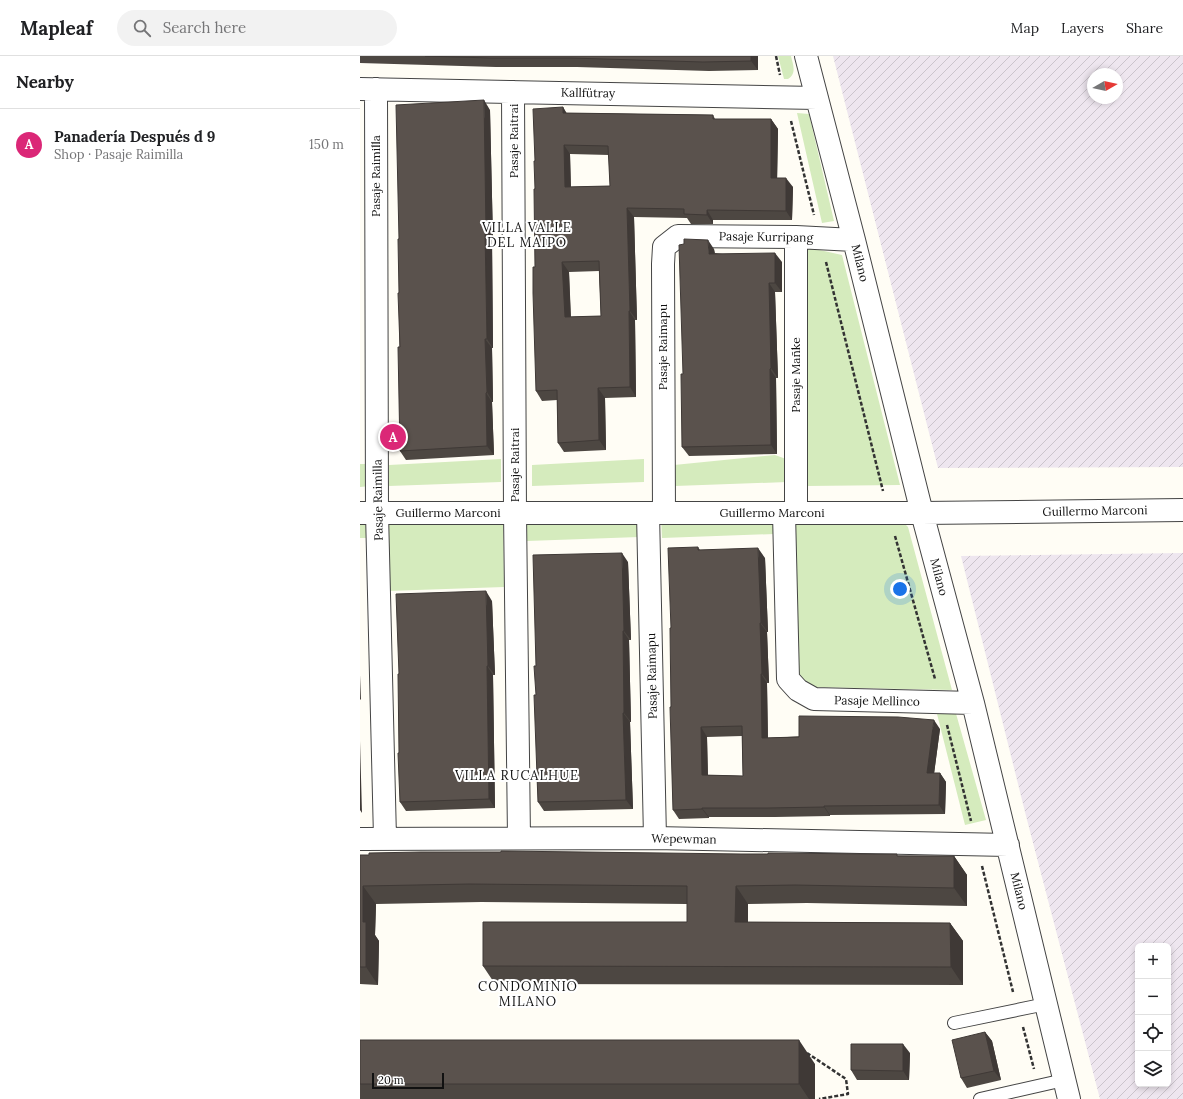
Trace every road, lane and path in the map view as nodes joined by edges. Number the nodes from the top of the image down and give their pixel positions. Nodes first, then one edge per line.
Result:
1 (776, 56) edge
2 (806, 56) edge
3 (368, 89) edge
4 (513, 92) junction
5 (785, 97) junction
6 (817, 98) junction
7 (678, 236) joint
8 (796, 237) junction
9 (820, 238) junction
10 (854, 240) junction
11 (1183, 510) edge
12 (369, 513) edge
13 (515, 513) junction
14 (656, 513) junction
15 (790, 513) junction
16 (888, 513) junction
17 (922, 513) junction
18 (788, 679) joint
19 (941, 702) junction
20 (973, 703) junction
21 (385, 838) junction
22 (519, 838) junction
23 (655, 838) junction
24 (360, 839) edge
25 (977, 845) junction
26 (1008, 845) junction
27 (1046, 1004) junction
28 (1018, 1010) junction
29 (954, 1023) dead end
30 (805, 1052) dead end
31 (1039, 1086) junction
32 (1067, 1089) edge
33 (819, 1099) edge
34 (980, 1099) edge

1 - 5 path
2 - 6 street, Milano
3 - 4 street, Kallfütray
3 - 12 street, Pasaje Raimilla
4 - 5 street, Kallfütray
4 - 13 street, Pasaje Raitrai
5 - 6 street, Kallfütray
5 - 9 path
6 - 10 street, Milano
7 - 8 street, Pasaje Kurripang
7 - 14 street, Pasaje Raimapu
8 - 9 street, Pasaje Kurripang
8 - 15 street, Pasaje Mañke
9 - 10 street, Pasaje Kurripang
9 - 16 path
10 - 17 street, Milano
11 - 17 street, Guillermo Marconi
12 - 13 street, Guillermo Marconi
12 - 21 street, Pasaje Raimilla
13 - 14 street, Guillermo Marconi
13 - 22 street, Pasaje Raitrai
14 - 15 street, Guillermo Marconi
14 - 23 street, Pasaje Raimapu
15 - 16 street, Guillermo Marconi
15 - 18 street, Pasaje Mañke
16 - 17 street, Guillermo Marconi
16 - 19 path
17 - 20 street, Milano
18 - 19 street, Pasaje Mellinco
19 - 20 street, Pasaje Mellinco
19 - 25 path
20 - 26 street, Milano
21 - 22 street, Wepewman
21 - 24 street, Wepewman
22 - 23 street, Wepewman
23 - 25 street, Wepewman
25 - 26 street, Wepewman
25 - 28 path
26 - 27 street, Milano
27 - 28 lane
27 - 32 street, Milano
28 - 29 lane
28 - 31 path
30 - 33 path
31 - 32 lane
31 - 34 lane

